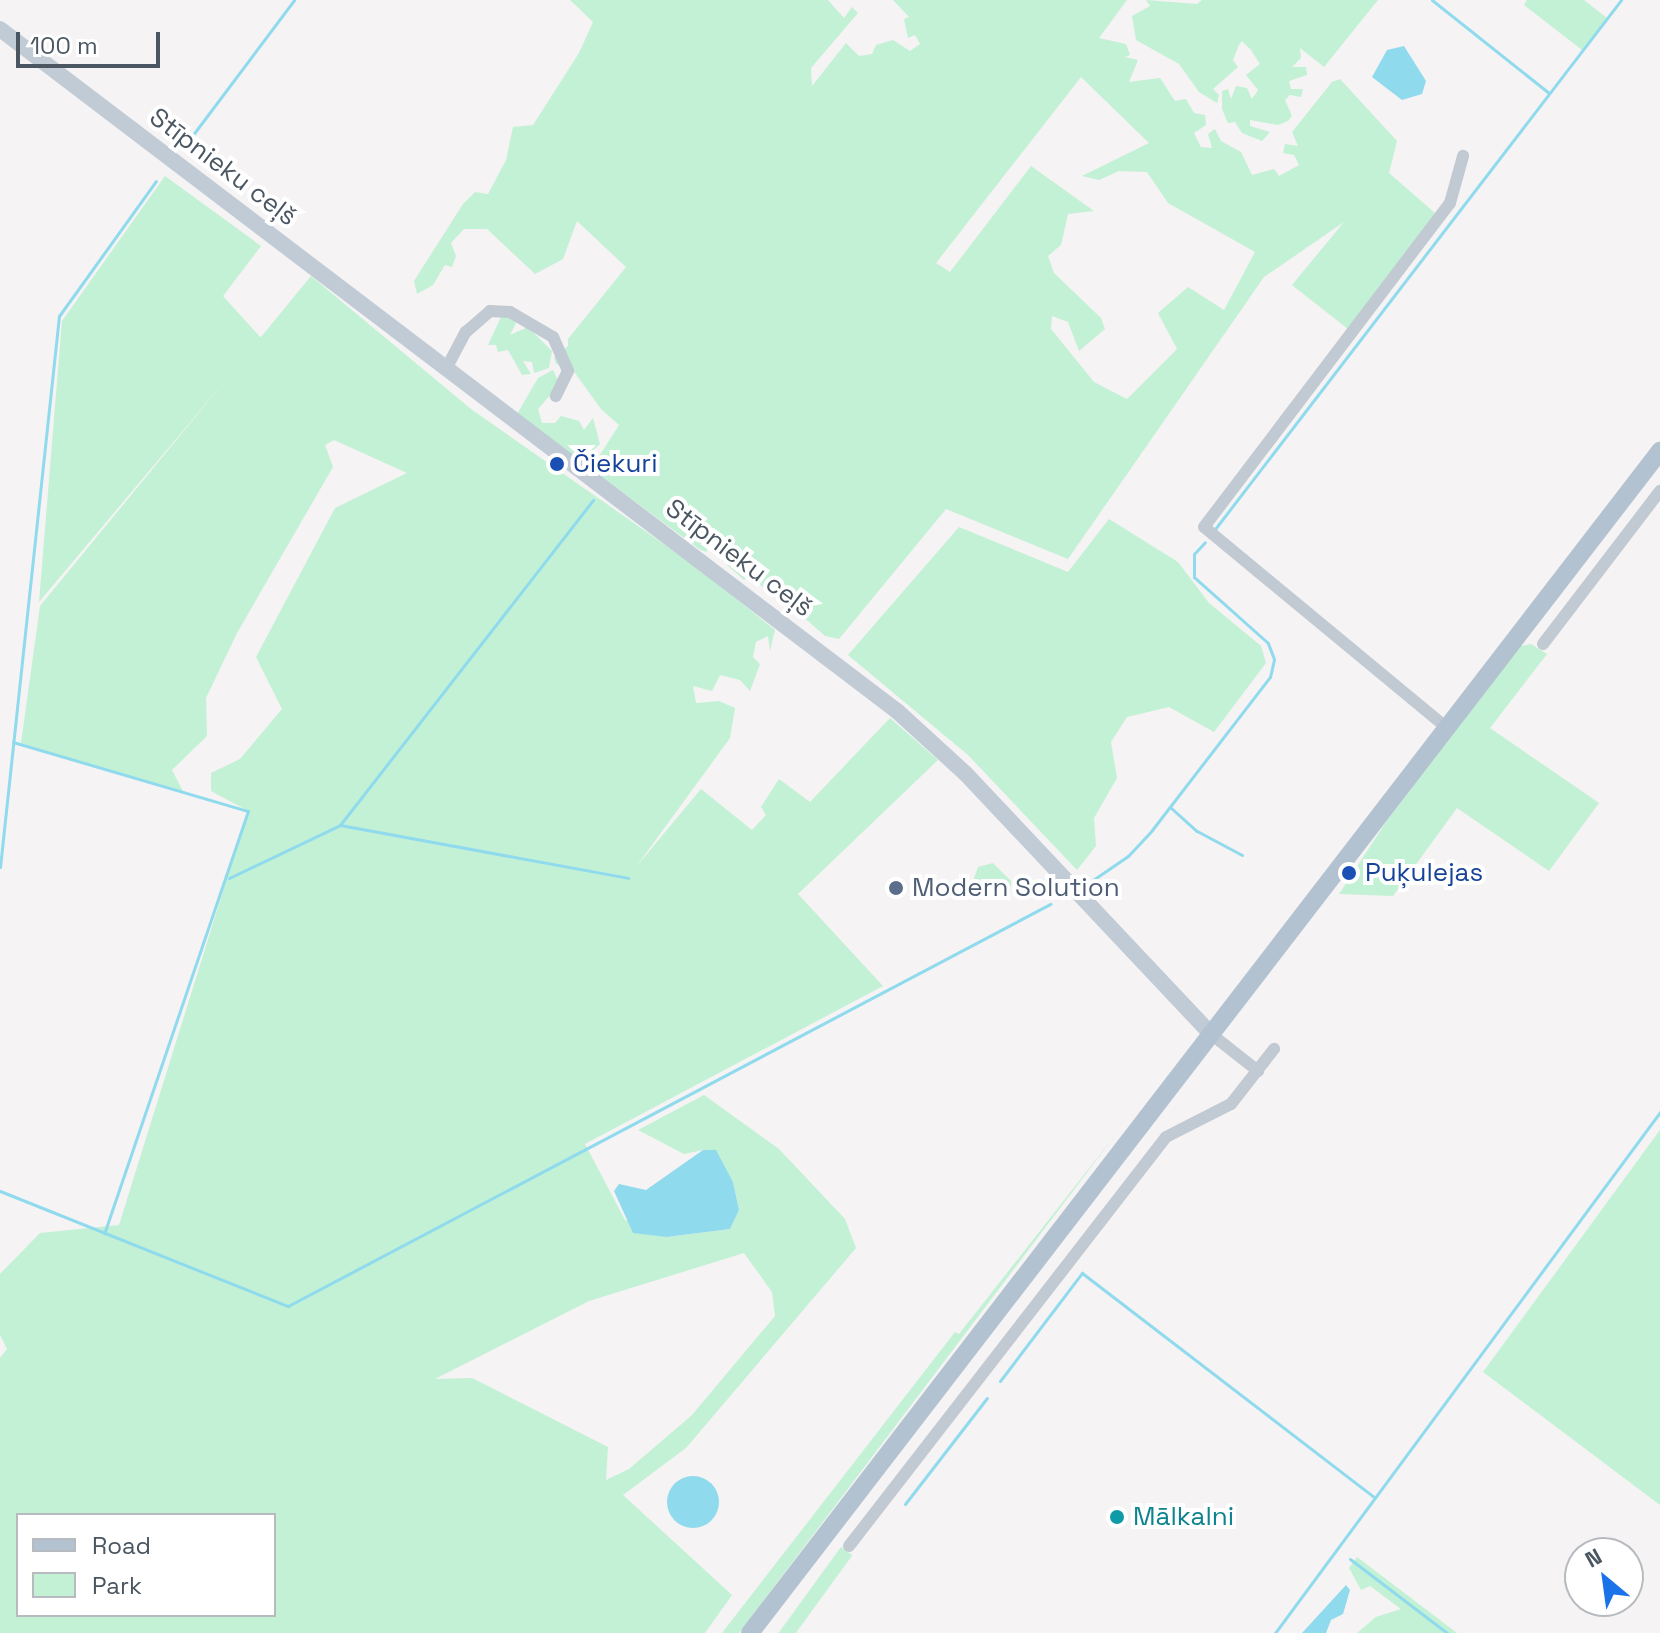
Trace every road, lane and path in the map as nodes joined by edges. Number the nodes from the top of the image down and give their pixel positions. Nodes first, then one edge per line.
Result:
1 (0, 29) edge
2 (1463, 156) dead end
3 (447, 367) junction
4 (556, 396) dead end
5 (1660, 451) edge
6 (1660, 491) edge
7 (1543, 644) dead end
8 (1447, 728) junction
9 (1211, 1034) junction
10 (1274, 1049) dead end
11 (1258, 1071) junction
12 (849, 1546) dead end
13 (750, 1633) edge

1 - 3 main road, Stīpnieku ceļš
2 - 8 street
3 - 4 street
3 - 9 main road, Stīpnieku ceļš
5 - 8 main road
6 - 7 street
8 - 9 main road
9 - 11 street
9 - 13 main road
10 - 11 street
11 - 12 street

